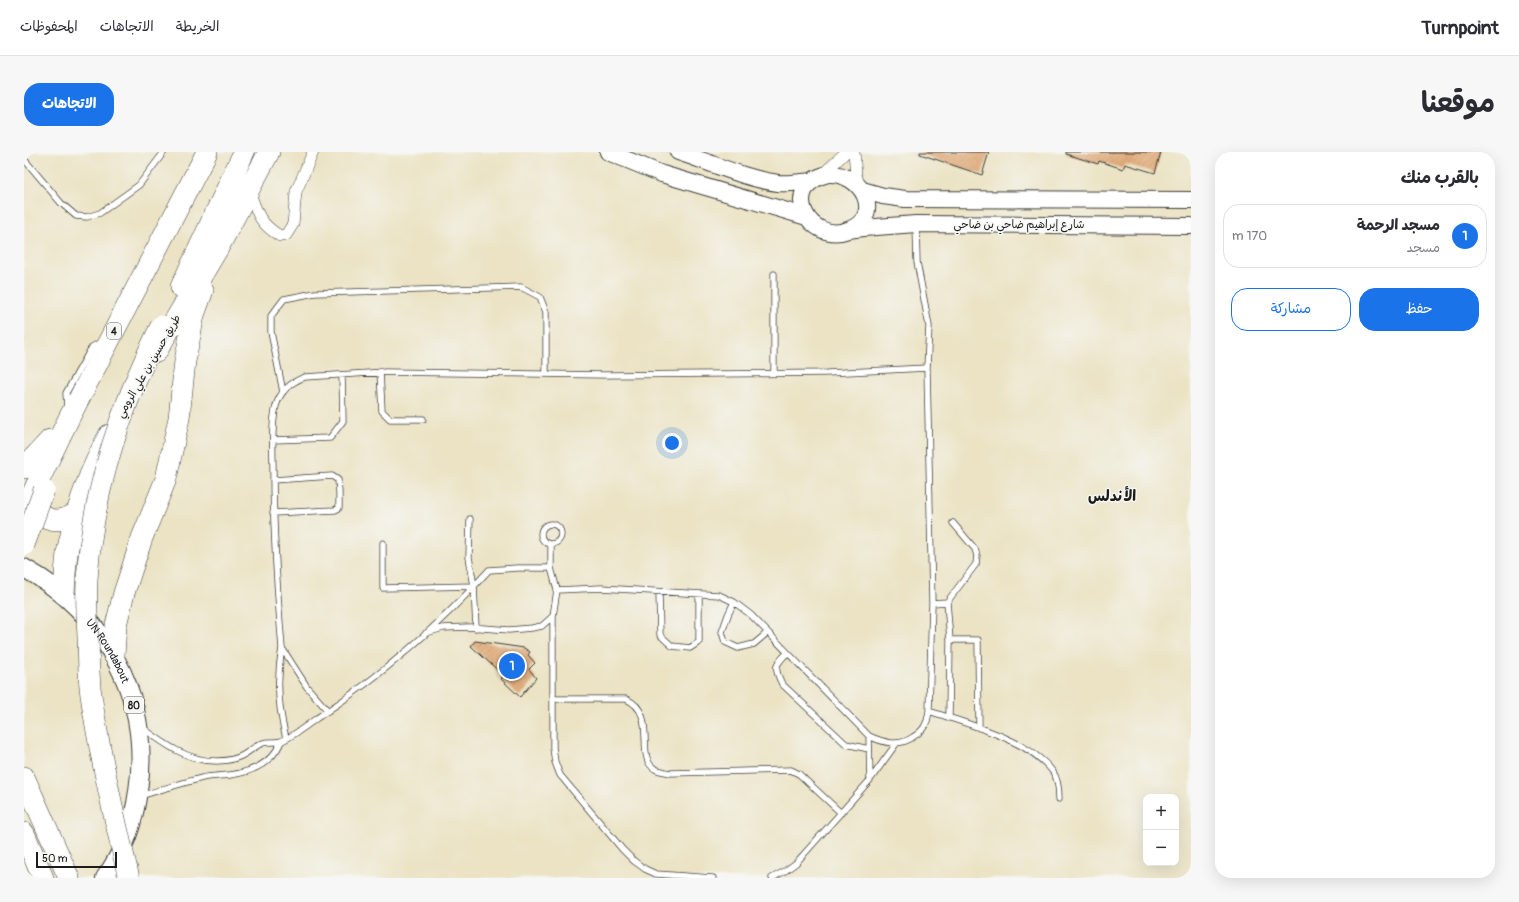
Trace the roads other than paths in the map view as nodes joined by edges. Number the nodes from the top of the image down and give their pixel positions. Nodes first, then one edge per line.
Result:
1 (164, 152) edge
2 (207, 152) edge
3 (216, 152) edge
4 (244, 152) edge
5 (269, 152) edge
6 (313, 152) edge
7 (608, 152) edge
8 (678, 152) edge
9 (846, 152) edge
10 (854, 152) edge
11 (24, 159) edge
12 (817, 178) junction
13 (861, 188) junction
14 (249, 190) junction
15 (1191, 200) edge
16 (807, 217) junction
17 (916, 224) junction
18 (1191, 226) edge
19 (848, 230) junction
20 (218, 248) junction
21 (774, 274) dead end
22 (927, 368) junction
23 (380, 372) junction
24 (774, 373) junction
25 (546, 374) junction
26 (342, 375) junction
27 (283, 392) junction
28 (69, 418) junction
29 (423, 419) dead end
30 (273, 440) junction
31 (24, 468) edge
32 (273, 480) junction
33 (39, 490) junction
34 (24, 512) edge
35 (77, 512) junction
36 (273, 513) junction
37 (470, 519) dead end
38 (953, 523) dead end
39 (382, 543) dead end
40 (551, 544) dead end
41 (24, 545) edge
42 (24, 568) edge
43 (551, 568) junction
44 (474, 586) junction
45 (557, 590) junction
46 (658, 592) junction
47 (64, 594) junction
48 (699, 594) junction
49 (734, 602) junction
50 (947, 602) junction
51 (932, 603) junction
52 (553, 616) junction
53 (476, 628) junction
54 (426, 633) junction
55 (768, 633) junction
56 (950, 640) junction
57 (282, 648) junction
58 (787, 653) junction
59 (114, 655) junction
60 (553, 699) junction
61 (328, 711) junction
62 (929, 711) junction
63 (949, 718) junction
64 (138, 725) junction
65 (978, 728) junction
66 (869, 736) junction
67 (284, 740) junction
68 (896, 744) junction
69 (869, 749) junction
70 (24, 777) edge
71 (870, 780) junction
72 (137, 797) junction
73 (1059, 799) dead end
74 (841, 813) junction
75 (24, 833) edge
76 (43, 878) edge
77 (69, 878) edge
78 (105, 878) edge
79 (129, 878) edge
80 (713, 878) edge
81 (772, 878) edge

1 - 11 lane
2 - 28 highway, 4
3 - 33 highway
4 - 79 highway, bridge
5 - 14 highway, طريق حسين بن علي الرومي
6 - 14 street
7 - 16 street
8 - 12 street
9 - 12 street
10 - 13 street
12 - 13 street
12 - 16 street
13 - 15 street
13 - 19 street
14 - 20 highway, طريق حسين بن علي الرومي
16 - 19 street
17 - 18 street, شارع إبراهيم ضاحي بن ضاحي
17 - 19 street, شارع إبراهيم ضاحي بن ضاحي
17 - 22 lane
20 - 35 highway, طريق حسين بن علي الرومي
20 - 59 highway
21 - 24 lane
22 - 24 lane
22 - 51 lane
23 - 25 lane
23 - 26 lane
23 - 29 lane
24 - 25 lane
25 - 27 lane
26 - 27 lane
26 - 30 lane
27 - 30 lane
28 - 31 highway
28 - 33 highway, 4
30 - 32 lane
32 - 36 lane
32 - 36 lane
33 - 34 highway, 4
33 - 35 highway
33 - 41 highway, bridge
35 - 47 highway, طريق حسين بن علي الرومي
36 - 57 lane
37 - 44 lane
38 - 50 lane
39 - 44 lane
40 - 43 lane
42 - 47 main road, UN Roundabout / 80
43 - 44 lane
43 - 45 lane
44 - 53 lane
44 - 54 lane
45 - 46 lane
45 - 52 lane
46 - 48 lane
46 - 48 lane
47 - 59 main road, UN Roundabout / 80
48 - 49 lane
49 - 55 lane
49 - 55 lane
50 - 51 lane
50 - 56 lane
51 - 62 lane
52 - 53 lane
52 - 60 lane
53 - 54 lane
54 - 61 lane
55 - 58 lane
56 - 63 lane
56 - 65 lane
57 - 61 lane
57 - 67 lane
58 - 66 lane
58 - 69 lane
59 - 64 main road, UN Roundabout / 80
60 - 74 lane
60 - 80 lane
61 - 67 lane
62 - 63 lane
62 - 68 lane
63 - 65 lane
64 - 67 lane
64 - 72 main road, UN Roundabout / 80
65 - 73 lane
66 - 68 lane
66 - 69 lane
67 - 72 lane
68 - 71 lane
69 - 71 lane
70 - 77 highway
71 - 74 lane
72 - 78 main road, UN Roundabout / 80
74 - 81 lane
75 - 76 highway

